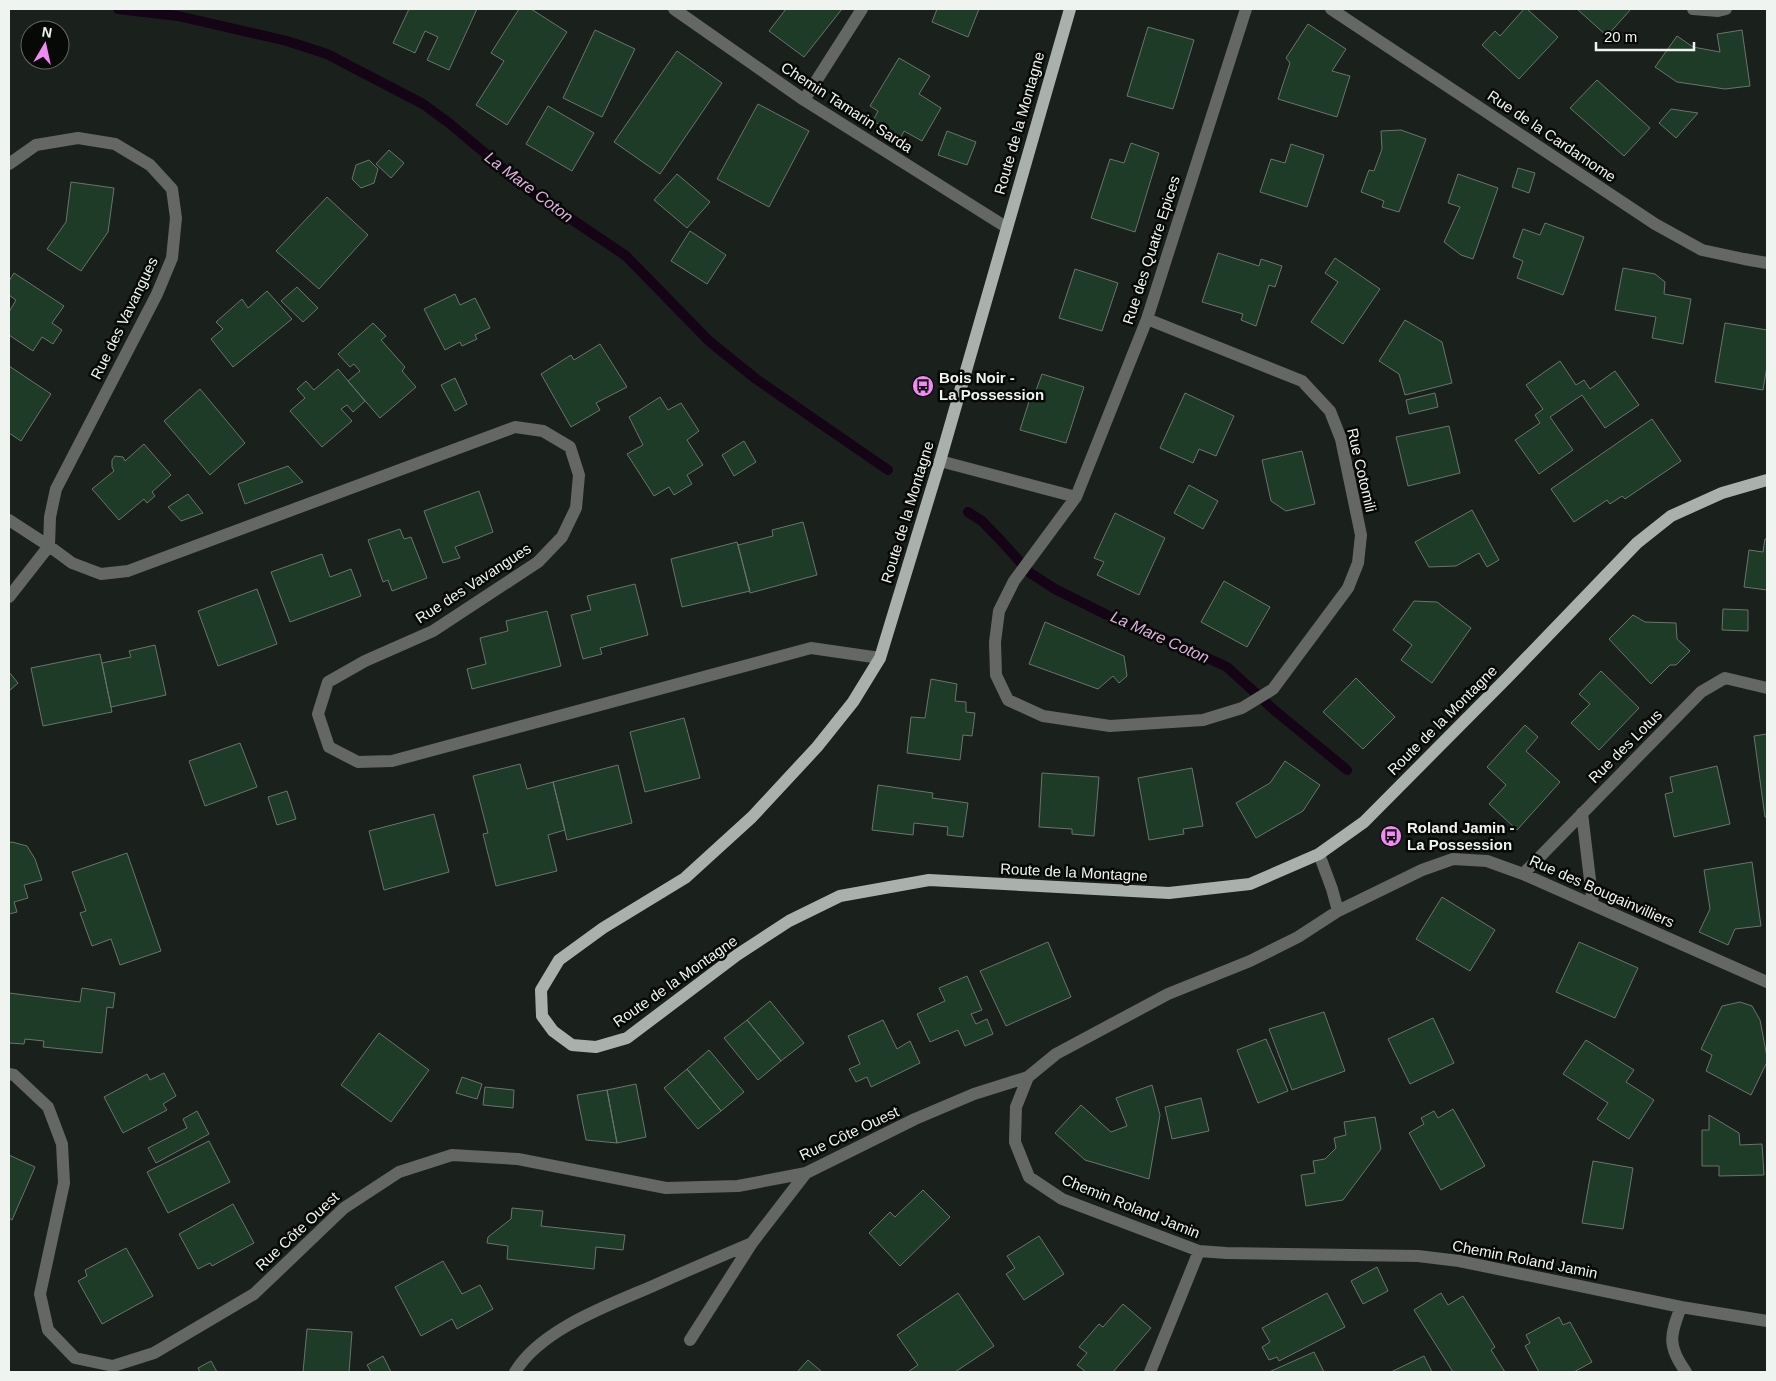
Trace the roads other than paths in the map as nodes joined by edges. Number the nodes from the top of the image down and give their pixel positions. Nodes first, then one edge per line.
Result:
1 (674, 9) edge
2 (862, 9) edge
3 (1070, 9) edge
4 (1246, 9) edge
5 (1331, 9) edge
6 (1693, 9) edge
7 (1726, 9) edge
8 (804, 100) junction
9 (9, 164) edge
10 (1006, 227) junction
11 (1767, 262) edge
12 (1147, 319) junction
13 (940, 461) junction
14 (1767, 480) edge
15 (1076, 497) junction
16 (9, 520) edge
17 (49, 546) junction
18 (9, 597) edge
19 (880, 658) junction
20 (1767, 688) edge
21 (1582, 813) junction
22 (1319, 854) junction
23 (1523, 874) junction
24 (1593, 905) junction
25 (1338, 911) junction
26 (1767, 982) edge
27 (9, 1074) edge
28 (1028, 1077) junction
29 (806, 1173) junction
30 (752, 1243) junction
31 (1199, 1251) junction
32 (1681, 1307) junction
33 (1767, 1321) edge
34 (690, 1340) dead end
35 (515, 1372) edge
36 (1150, 1372) edge
37 (1686, 1372) edge

1 - 8 street, Chemin Tamarin Sarda
2 - 8 street
3 - 10 main road, Route de la Montagne
4 - 12 street, Rue des Quatre Epices
5 - 11 street, Rue de la Cardamome
6 - 7 street
8 - 10 street, Chemin Tamarin Sarda
9 - 17 street, Rue des Vavangues
10 - 13 main road, Route de la Montagne
12 - 15 street, Rue des Quatre Epices
12 - 15 street, Rue Cotomili
13 - 15 street
13 - 19 main road, Route de la Montagne
14 - 22 main road, Route de la Montagne
16 - 17 street
17 - 18 street
17 - 19 street, Rue des Vavangues
19 - 22 main road, Route de la Montagne
20 - 21 street, Rue des Lotus
21 - 23 street, Rue des Lotus
21 - 24 street
22 - 25 street
23 - 24 street, Rue des Bougainvilliers
23 - 25 street, Rue des Bougainvilliers
24 - 26 street, Rue des Bougainvilliers
25 - 28 street, Chemin Roland Jamin
27 - 29 street, Rue Côte Ouest
28 - 29 street, Rue Côte Ouest
28 - 31 street, Chemin Roland Jamin
29 - 30 street
30 - 34 street
30 - 35 street
31 - 32 street, Chemin Roland Jamin
31 - 36 street
32 - 33 street, Chemin Roland Jamin
32 - 37 street

